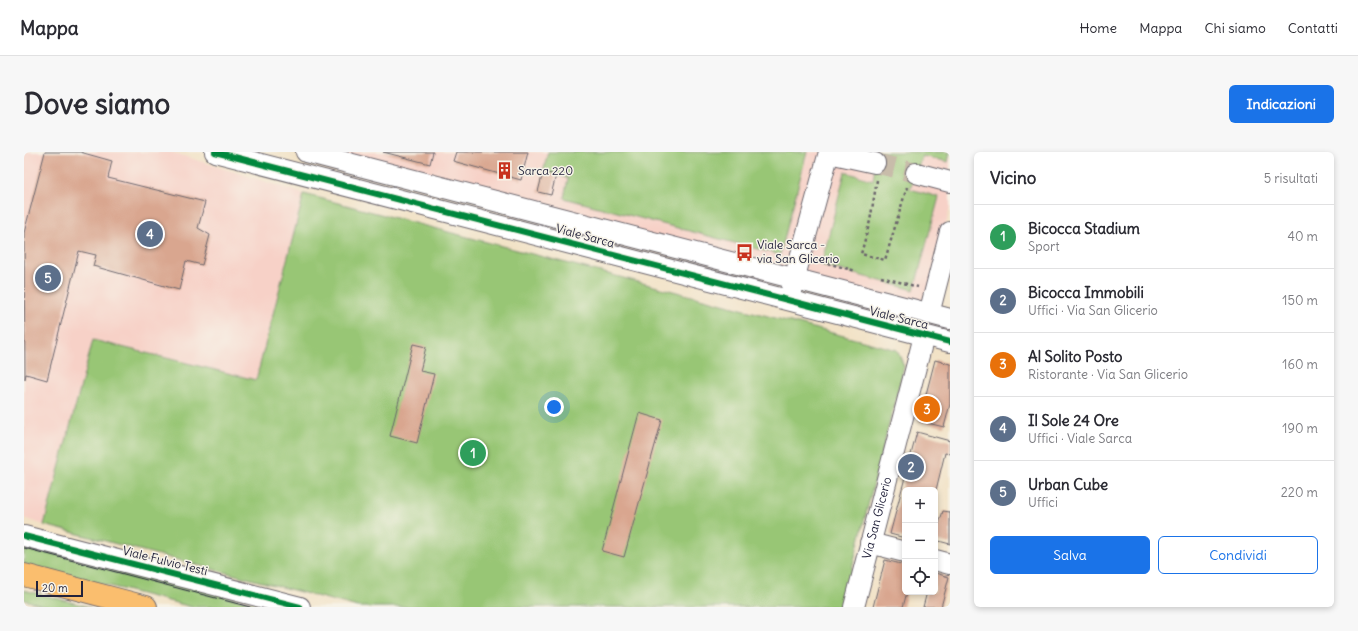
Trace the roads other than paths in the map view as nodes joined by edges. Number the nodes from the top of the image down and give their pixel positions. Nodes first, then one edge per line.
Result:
1 (215, 152) edge
2 (306, 152) edge
3 (829, 152) edge
4 (342, 161) junction
5 (877, 168) tunnel mouth
6 (913, 177) tunnel mouth
7 (950, 182) edge
8 (336, 183) junction
9 (950, 232) edge
10 (794, 278) junction
11 (788, 301) junction
12 (929, 314) junction
13 (950, 319) edge
14 (924, 336) junction
15 (950, 342) edge
16 (24, 536) edge
17 (870, 543) junction
18 (902, 551) edge
19 (938, 561) edge
20 (950, 564) edge
21 (24, 575) edge
22 (146, 607) edge
23 (300, 607) edge
24 (854, 607) edge

1 - 8 street, Viale Sarca
2 - 4 street, Viale Sarca
3 - 5 street
3 - 10 street
4 - 8 street
4 - 10 street, Viale Sarca
6 - 7 street
8 - 11 street, Viale Sarca
9 - 12 street
10 - 11 street
10 - 12 street, Viale Sarca
11 - 14 street, Viale Sarca
12 - 13 street, Viale Sarca
14 - 15 street, Viale Sarca
14 - 17 street, Via San Glicerio
16 - 23 street, Viale Fulvio Testi
17 - 18 street
17 - 24 street, Via San Glicerio
19 - 20 street
21 - 22 main road

